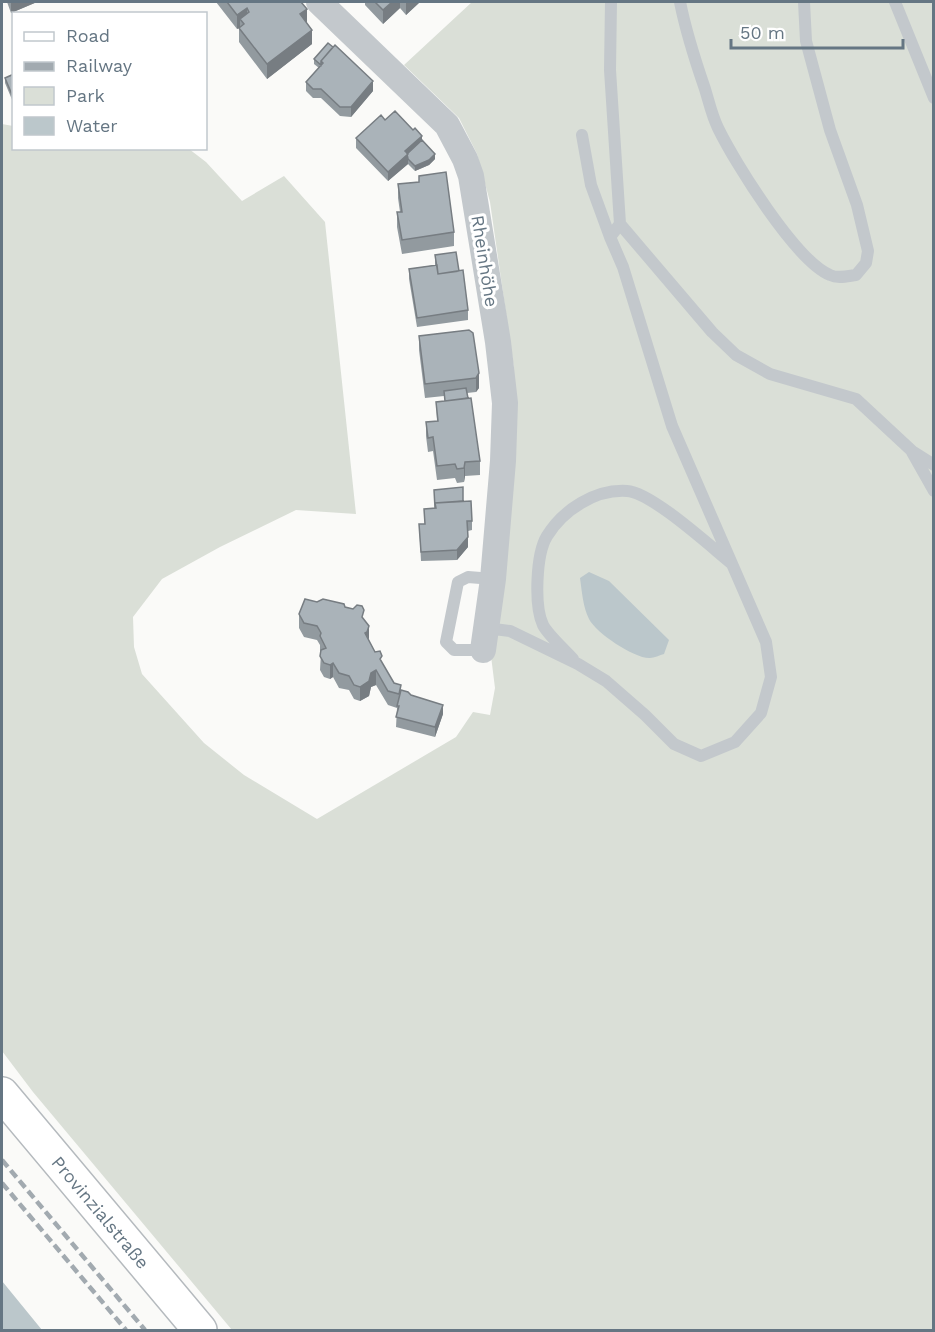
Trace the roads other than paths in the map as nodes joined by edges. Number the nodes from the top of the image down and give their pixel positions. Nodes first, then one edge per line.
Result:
1 (320, 2) edge
2 (611, 2) edge
3 (680, 2) edge
4 (804, 2) edge
5 (895, 2) edge
6 (933, 98) edge
7 (582, 135) dead end
8 (620, 224) junction
9 (610, 237) junction
10 (912, 451) junction
11 (933, 465) edge
12 (933, 491) edge
13 (732, 564) junction
14 (493, 579) junction
15 (484, 639) junction
16 (578, 664) junction
17 (2, 1095) edge
18 (200, 1330) edge

1 - 14 street, Rheinhöhe
2 - 8 lane
3 - 4 lane
5 - 6 lane
7 - 9 lane
8 - 9 lane
8 - 10 lane
9 - 13 lane
10 - 11 lane
10 - 12 lane
13 - 16 lane
13 - 16 lane
14 - 15 street, Rheinhöhe
14 - 15 lane
15 - 16 lane
17 - 18 main road, Provinzialstraße

